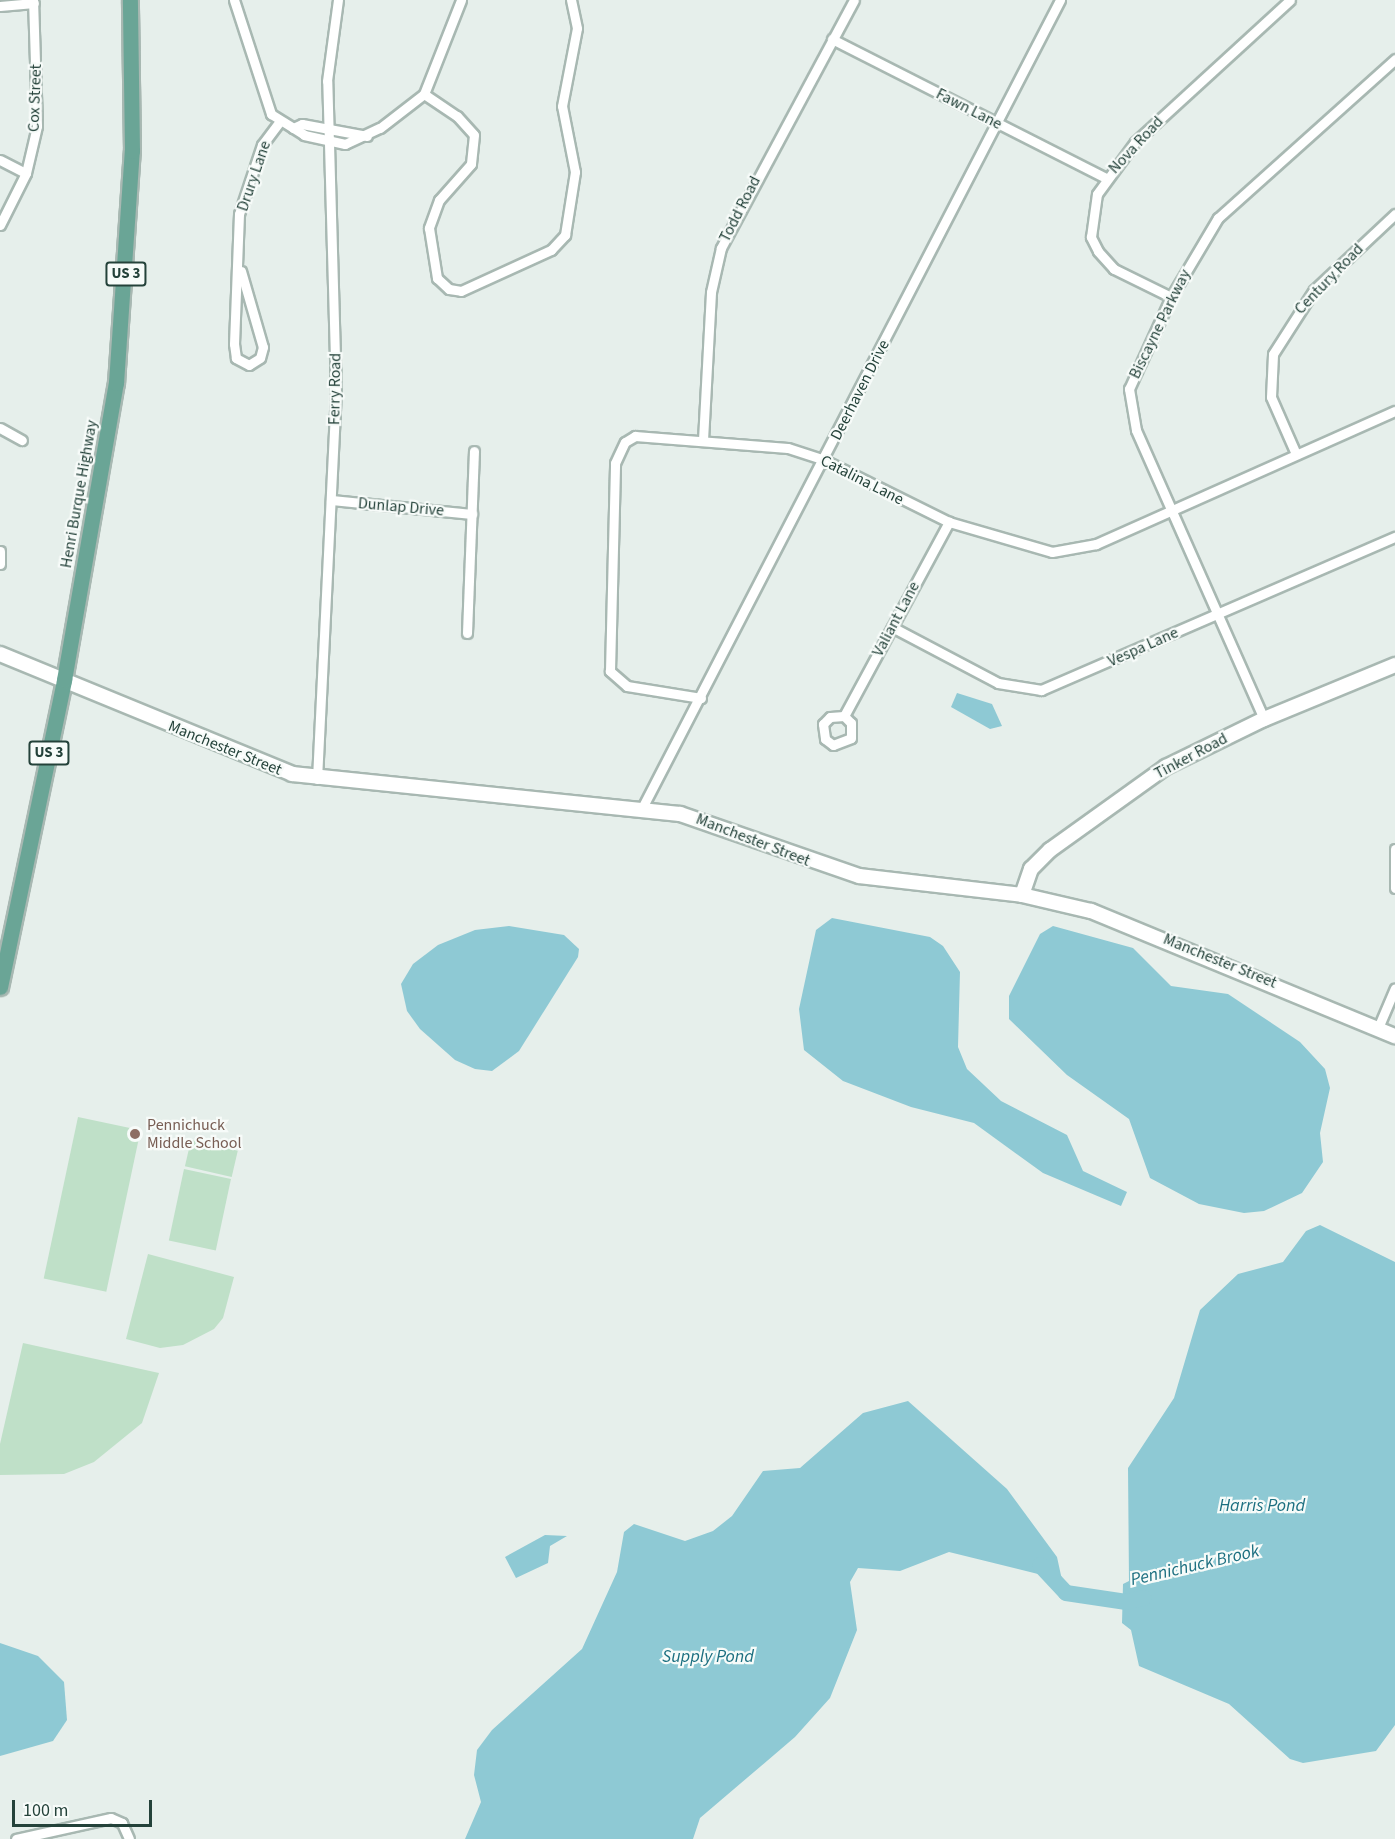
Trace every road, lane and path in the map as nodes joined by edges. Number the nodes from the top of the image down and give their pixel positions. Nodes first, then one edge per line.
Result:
1 (130, 0) edge
2 (234, 0) edge
3 (338, 0) edge
4 (461, 0) edge
5 (571, 0) edge
6 (854, 0) edge
7 (1060, 0) edge
8 (1290, 0) edge
9 (34, 2) edge
10 (0, 6) edge
11 (832, 39) junction
12 (1395, 59) edge
13 (424, 94) junction
14 (280, 121) junction
15 (998, 123) junction
16 (293, 128) junction
17 (329, 128) junction
18 (367, 136) junction
19 (331, 143) junction
20 (0, 160) edge
21 (26, 173) junction
22 (1106, 178) junction
23 (1395, 214) edge
24 (0, 225) edge
25 (241, 271) junction
26 (1171, 297) junction
27 (1395, 411) edge
28 (0, 428) edge
29 (22, 440) dead end
30 (703, 440) junction
31 (474, 451) dead end
32 (1296, 454) junction
33 (824, 460) junction
34 (331, 500) junction
35 (1171, 509) junction
36 (472, 514) junction
37 (949, 522) junction
38 (1395, 537) edge
39 (0, 551) edge
40 (0, 564) edge
41 (1217, 614) junction
42 (892, 627) junction
43 (467, 633) dead end
44 (0, 654) edge
45 (1395, 665) edge
46 (64, 680) junction
47 (701, 698) junction
48 (844, 716) dead end
49 (1264, 719) junction
50 (317, 779) junction
51 (641, 810) junction
52 (1395, 849) edge
53 (1395, 888) edge
54 (1022, 895) junction
55 (0, 987) edge
56 (1395, 988) edge
57 (1378, 1028) junction
58 (1395, 1036) edge
59 (16, 1839) edge
60 (129, 1839) edge

1 - 46 main road, Henri Burque Highway / US 3
2 - 14 street
3 - 17 street, Ferry Road
4 - 13 street
5 - 13 street
6 - 11 street, Todd Road
7 - 15 street, Deerhaven Drive
8 - 22 street, Nova Road
9 - 10 street
9 - 21 street, Cox Street
11 - 15 street, Fawn Lane
11 - 30 street, Todd Road
12 - 26 street, Biscayne Parkway
13 - 18 street
14 - 16 street
14 - 25 street, Drury Lane
15 - 22 street, Fawn Lane
15 - 33 street, Deerhaven Drive
16 - 17 street
16 - 19 street
17 - 18 street
17 - 19 street, Ferry Road
18 - 19 street
19 - 34 street, Ferry Road
20 - 21 street
21 - 24 street, Cox Street
22 - 26 street, Nova Road
23 - 32 street, Century Road
25 - 25 street, Drury Lane
26 - 35 street, Biscayne Parkway
27 - 32 street, Catalina Lane
28 - 29 street
30 - 33 street, Catalina Lane
30 - 47 street, Catalina Lane
31 - 36 street
32 - 35 street, Catalina Lane
33 - 37 street, Catalina Lane
33 - 47 street, Deerhaven Drive
34 - 36 street, Dunlap Drive
34 - 50 street, Ferry Road
35 - 37 street, Catalina Lane
35 - 41 street, Biscayne Parkway
36 - 43 street
37 - 42 street, Valiant Lane
38 - 41 street, Vespa Lane
39 - 40 street
41 - 42 street, Vespa Lane
41 - 49 street, Biscayne Parkway
42 - 48 street, Valiant Lane
44 - 46 street, Manchester Street
45 - 49 street, Tinker Road
46 - 50 street, Manchester Street
46 - 55 main road, Henri Burque Highway / US 3
47 - 51 street, Deerhaven Drive
49 - 54 street, Tinker Road
50 - 51 street, Manchester Street
51 - 54 street, Manchester Street
52 - 53 street
54 - 57 street, Manchester Street
56 - 57 street
57 - 58 street, Manchester Street
59 - 60 street

